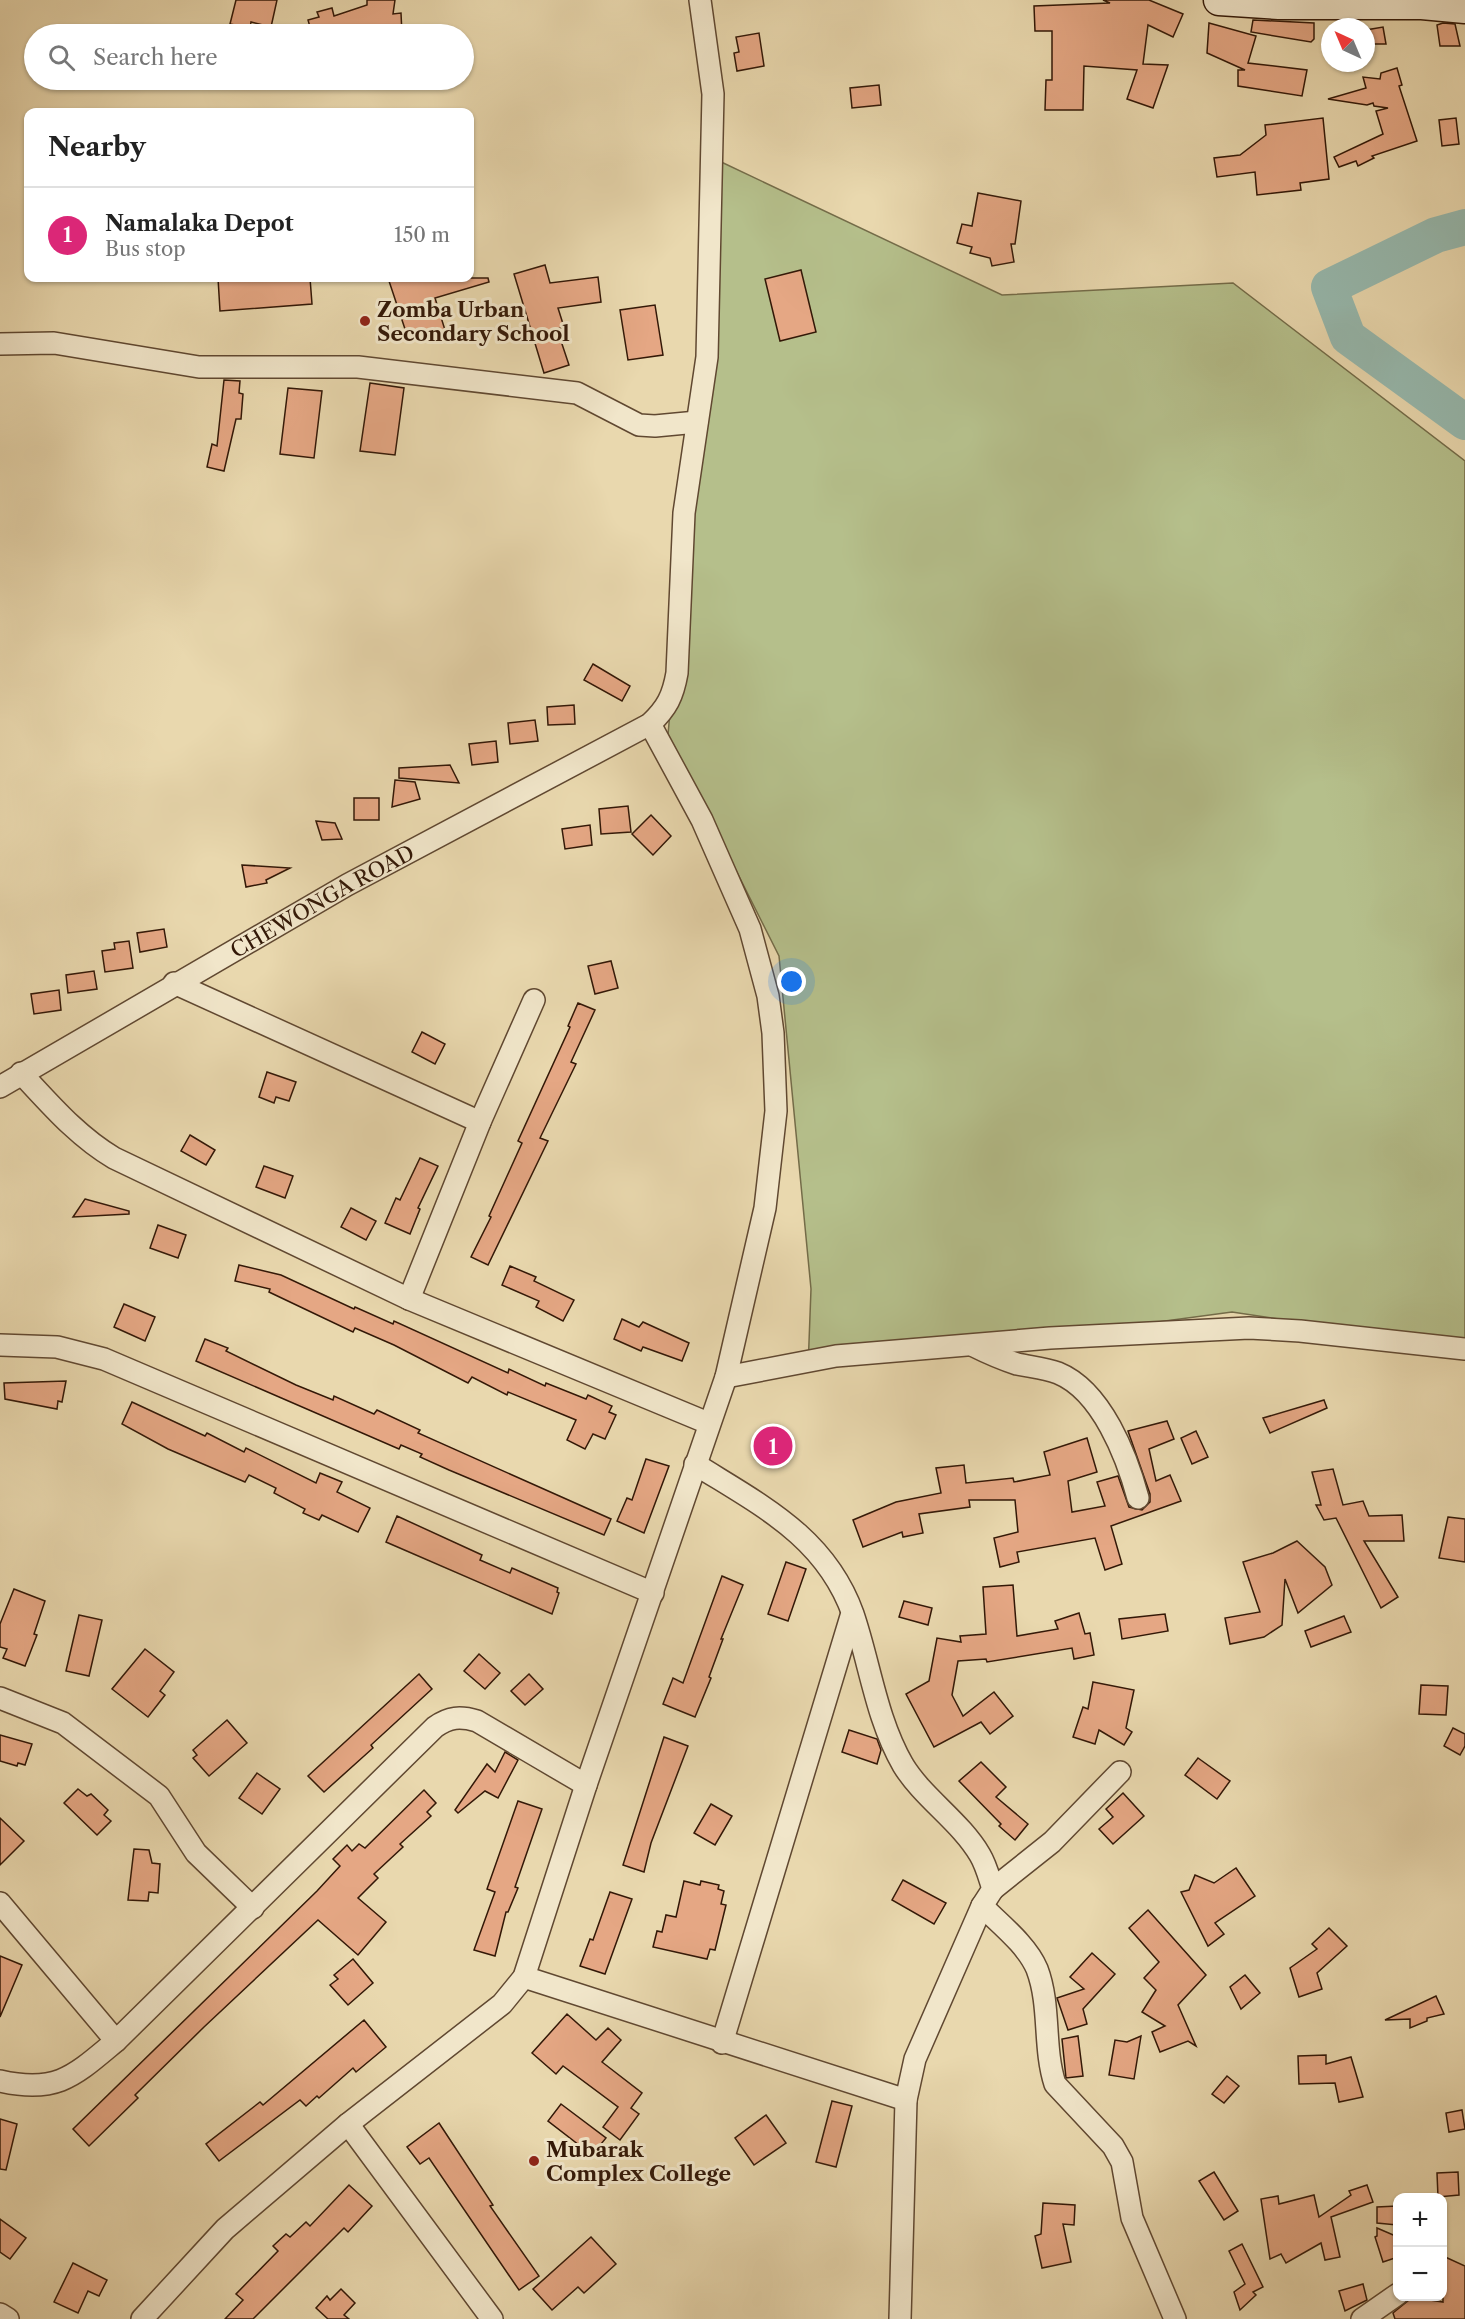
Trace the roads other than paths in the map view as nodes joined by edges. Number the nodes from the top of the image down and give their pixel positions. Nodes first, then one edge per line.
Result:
1 (700, 0) edge
2 (1219, 0) edge
3 (1465, 8) edge
4 (0, 344) edge
5 (697, 422) junction
6 (650, 724) junction
7 (174, 983) junction
8 (534, 1000) dead end
9 (21, 1073) junction
10 (0, 1087) edge
11 (480, 1122) junction
12 (409, 1299) junction
13 (0, 1345) edge
14 (971, 1345) junction
15 (1465, 1349) edge
16 (726, 1377) junction
17 (708, 1423) junction
18 (695, 1464) junction
19 (1138, 1498) dead end
20 (653, 1593) junction
21 (852, 1613) junction
22 (0, 1698) edge
23 (1120, 1772) dead end
24 (586, 1785) junction
25 (987, 1897) junction
26 (0, 1904) edge
27 (253, 1908) junction
28 (524, 1977) junction
29 (116, 2041) junction
30 (723, 2043) junction
31 (0, 2081) edge
32 (906, 2100) junction
33 (348, 2124) junction
34 (1393, 2297) edge
35 (0, 2314) edge
36 (8, 2319) edge
37 (142, 2319) edge
38 (492, 2319) edge
39 (900, 2319) edge
40 (1175, 2319) edge
41 (1362, 2319) edge

1 - 5 street, CHEWONGA ROAD
2 - 3 street
4 - 5 street
5 - 6 street, CHEWONGA ROAD
6 - 7 street, CHEWONGA ROAD
6 - 16 street
7 - 9 street, CHEWONGA ROAD
7 - 11 street
8 - 11 street
9 - 10 street, CHEWONGA ROAD
9 - 12 street
11 - 12 street
12 - 17 street
13 - 20 street
14 - 15 street
14 - 16 street
14 - 19 street
16 - 17 street
17 - 18 street
18 - 20 street
18 - 21 street
20 - 24 street
21 - 25 street
21 - 30 street
22 - 27 street
23 - 25 street
24 - 27 street
24 - 28 street
25 - 32 street
25 - 40 street
26 - 29 street
27 - 29 street
28 - 30 street
28 - 33 street
29 - 31 street
30 - 32 street
32 - 39 street
33 - 37 street
33 - 38 street
34 - 41 street
35 - 36 street

